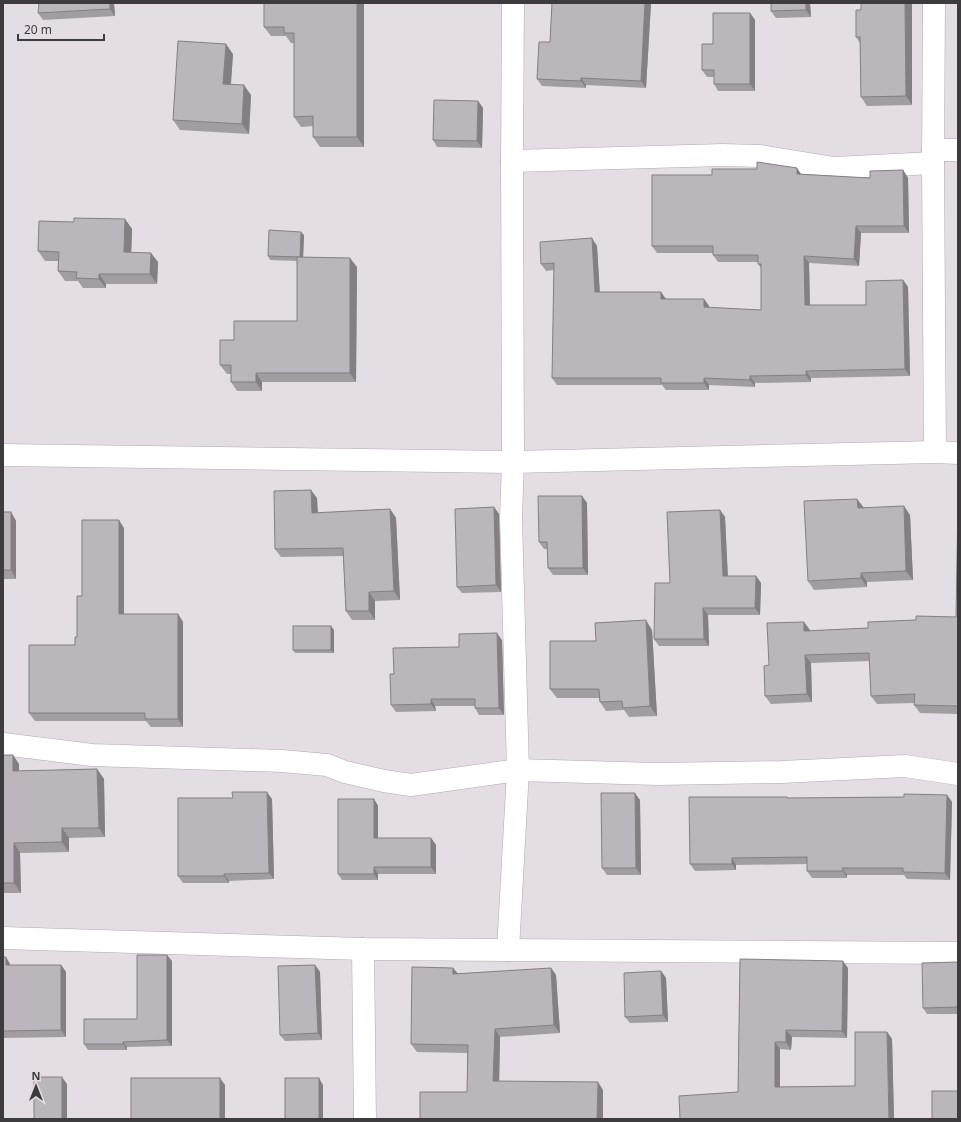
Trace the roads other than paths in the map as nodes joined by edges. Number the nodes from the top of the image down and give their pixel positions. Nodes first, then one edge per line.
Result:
1 (513, 3) edge
2 (934, 3) edge
3 (958, 150) edge
4 (934, 156) junction
5 (512, 162) junction
6 (935, 452) junction
7 (958, 453) edge
8 (3, 455) edge
9 (513, 462) junction
10 (3, 744) edge
11 (518, 770) junction
12 (958, 774) edge
13 (3, 938) edge
14 (363, 949) junction
15 (508, 950) junction
16 (958, 953) edge
17 (365, 1119) edge

1 - 5 street
2 - 4 street
3 - 4 street
4 - 5 street
4 - 6 street
5 - 9 street
6 - 7 street
6 - 9 street
8 - 9 street
9 - 11 street
10 - 11 street
11 - 12 street
11 - 15 street
13 - 14 street
14 - 15 street
14 - 17 street
15 - 16 street

